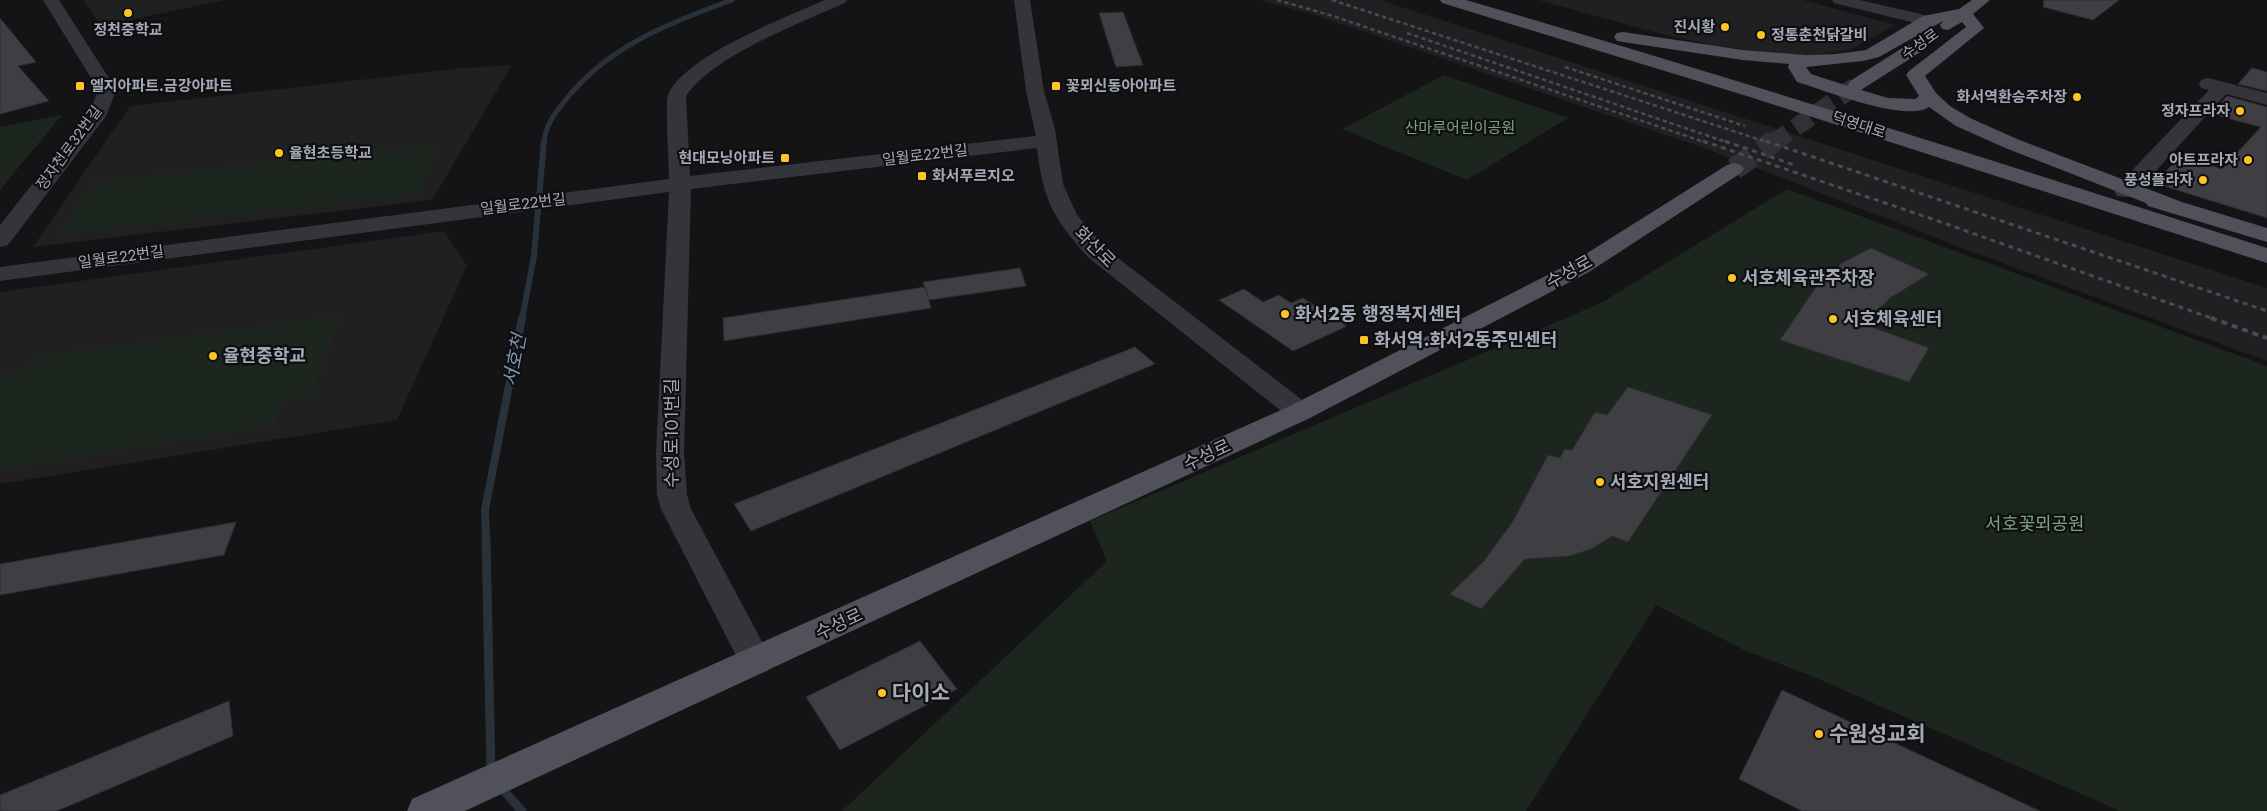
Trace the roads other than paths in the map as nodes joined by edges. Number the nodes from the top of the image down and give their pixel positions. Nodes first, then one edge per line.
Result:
1 (51, 0) edge
2 (839, 0) edge
3 (1022, 0) edge
4 (1448, 0) edge
5 (1494, 0) edge
6 (1840, 0) edge
7 (1982, 0) edge
8 (1963, 14) junction
9 (1927, 20) junction
10 (1611, 36) junction
11 (1800, 60) junction
12 (1857, 85) tunnel mouth
13 (1929, 97) junction
14 (2267, 99) edge
15 (1046, 141) junction
16 (1734, 169) tunnel mouth
17 (680, 184) junction
18 (2127, 189) junction
19 (2267, 235) edge
20 (0, 240) edge
21 (2267, 256) edge
22 (0, 274) edge
23 (1300, 412) junction
24 (756, 662) junction
25 (426, 811) edge

1 - 20 street, 정자천로32번길
2 - 17 street, 수성로101번길
3 - 15 street, 화산로
4 - 21 main road, 덕영대로
5 - 10 main road, 덕영대로
6 - 9 street
7 - 8 main road, 수성로
8 - 9 main road
8 - 12 main road, 수성로
8 - 13 main road
9 - 11 main road
10 - 11 main road
10 - 18 main road, 덕영대로
11 - 13 main road
13 - 18 main road
14 - 18 street
15 - 17 street, 일월로22번길
15 - 23 street, 화산로
16 - 23 main road, 수성로
17 - 22 street, 일월로22번길
17 - 24 street, 수성로101번길
18 - 19 main road
23 - 24 main road, 수성로
24 - 25 main road, 수성로

